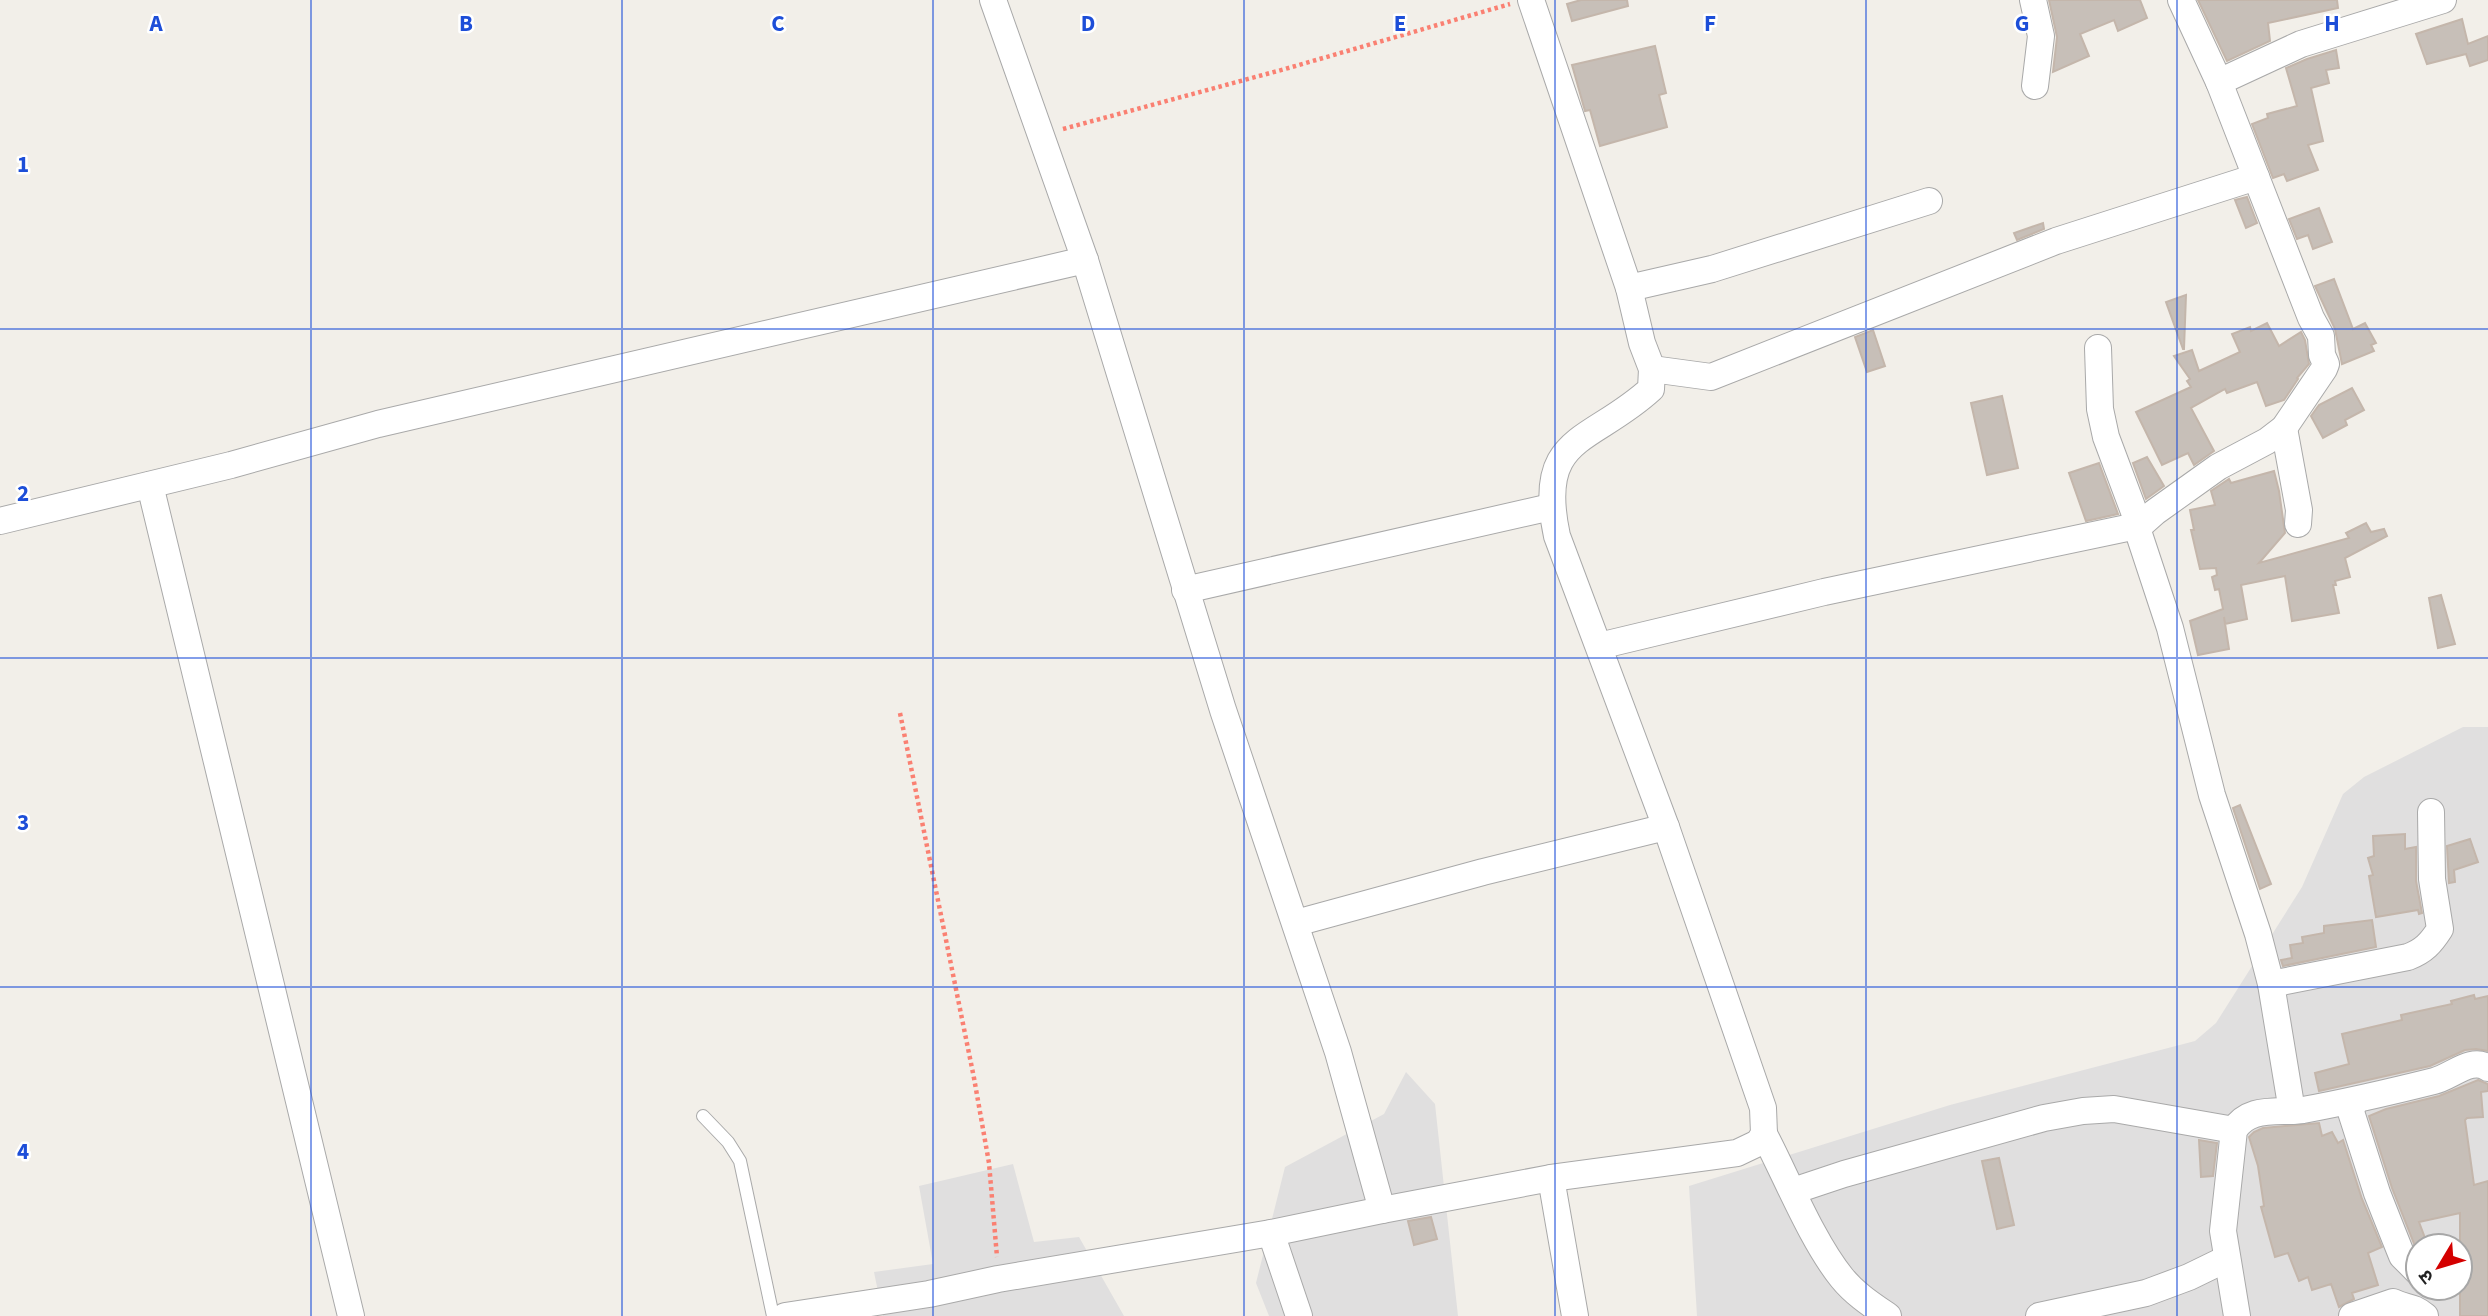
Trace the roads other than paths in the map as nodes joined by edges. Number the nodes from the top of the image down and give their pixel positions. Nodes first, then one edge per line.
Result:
1 (993, 0) edge
2 (1531, 0) edge
3 (2033, 0) edge
4 (2181, 0) edge
5 (2442, 0) edge
6 (2219, 82) junction
7 (2035, 86) dead end
8 (2256, 177) junction
9 (1929, 201) dead end
10 (1085, 260) junction
11 (1629, 288) junction
12 (2098, 348) dead end
13 (1652, 369) junction
14 (2284, 428) junction
15 (150, 485) junction
16 (1551, 507) junction
17 (0, 521) edge
18 (2298, 524) dead end
19 (2138, 527) junction
20 (1185, 590) junction
21 (1599, 646) junction
22 (2431, 812) dead end
23 (1666, 827) junction
24 (1296, 923) junction
25 (2271, 985) junction
26 (2488, 1068) edge
27 (2354, 1101) junction
28 (2292, 1111) junction
29 (703, 1116) dead end
30 (2234, 1130) junction
31 (1764, 1134) junction
32 (1550, 1178) junction
33 (1793, 1191) junction
34 (1382, 1210) junction
35 (1271, 1233) junction
36 (2404, 1258) edge
37 (2226, 1259) junction
38 (2135, 1306) edge
39 (2425, 1315) edge
40 (351, 1316) edge
41 (773, 1316) edge
42 (785, 1316) edge
43 (1299, 1316) edge
44 (1575, 1316) edge
45 (1888, 1316) edge
46 (2039, 1316) edge
47 (2237, 1316) edge
48 (2352, 1316) edge

1 - 10 street
2 - 11 street
3 - 7 street
4 - 6 street
5 - 6 street
6 - 8 street
8 - 13 street
8 - 14 street
9 - 11 street
10 - 15 street
10 - 20 street
11 - 13 street
12 - 19 street
13 - 16 street
14 - 18 street
14 - 19 street
15 - 17 street
15 - 40 street
16 - 20 street
16 - 21 street
19 - 21 street
19 - 25 street
20 - 24 street
21 - 23 street
22 - 25 street
23 - 24 street
23 - 31 street
24 - 34 street
25 - 28 street
26 - 27 street
27 - 28 street
27 - 36 street
28 - 30 street
29 - 41 lane
30 - 33 street
30 - 37 street
31 - 32 street
31 - 33 street
32 - 34 street
32 - 44 street
33 - 45 street
34 - 35 street
35 - 42 street
35 - 43 street
37 - 38 street
37 - 47 street
38 - 46 street
39 - 48 street

